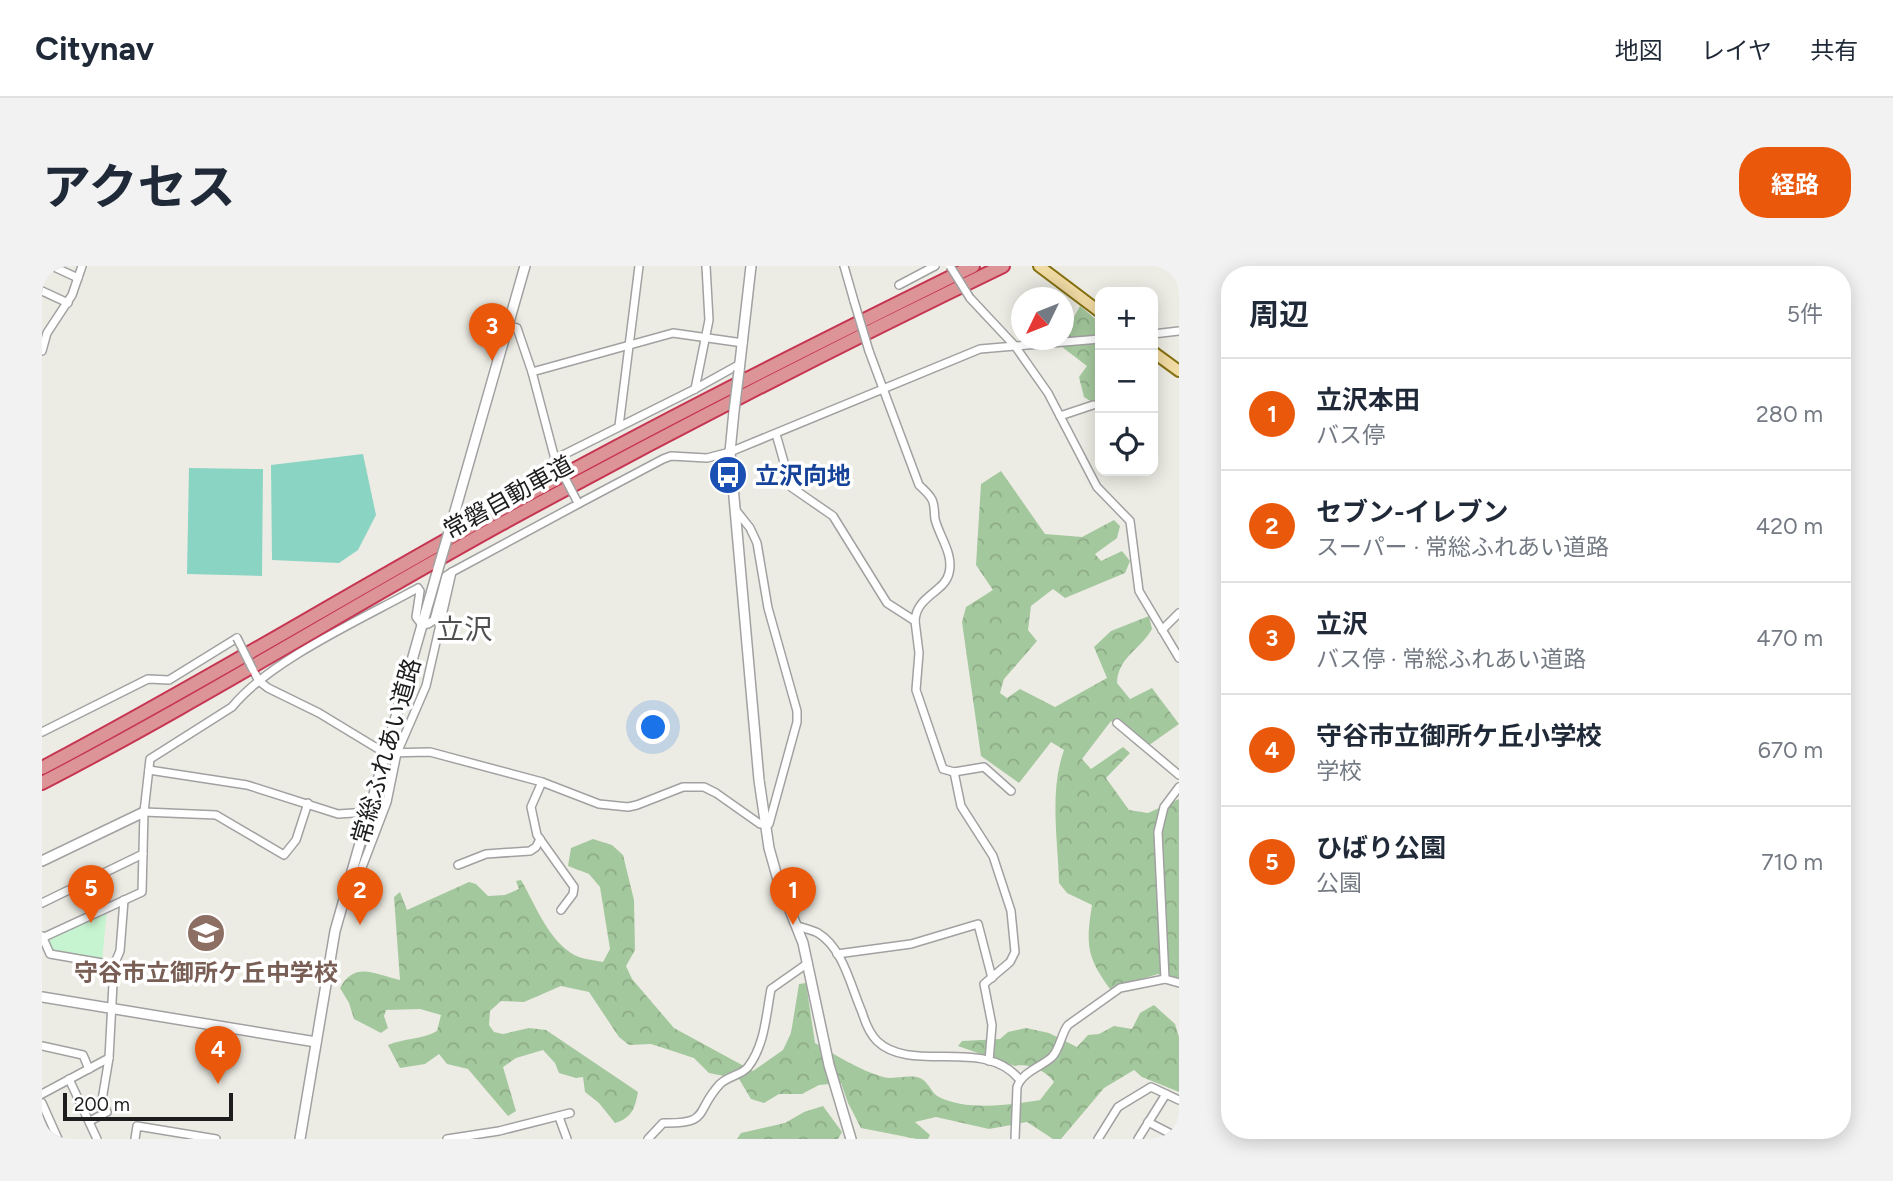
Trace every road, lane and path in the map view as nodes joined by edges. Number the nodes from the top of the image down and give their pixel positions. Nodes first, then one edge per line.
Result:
1 (52, 266) edge
2 (82, 266) edge
3 (525, 266) edge
4 (639, 266) edge
5 (706, 266) edge
6 (751, 266) edge
7 (844, 266) edge
8 (935, 266) edge
9 (950, 266) edge
10 (973, 266) edge
11 (1003, 266) edge
12 (1042, 267) edge
13 (78, 278) junction
14 (899, 285) dead end
15 (42, 291) edge
16 (68, 303) junction
17 (1095, 308) edge
18 (508, 326) junction
19 (1179, 331) edge
20 (44, 333) edge
21 (1158, 333) edge
22 (705, 338) junction
23 (1095, 339) edge
24 (1011, 341) edge
25 (1074, 341) edge
26 (743, 343) junction
27 (629, 344) junction
28 (1011, 346) edge
29 (1019, 350) edge
30 (42, 351) edge
31 (1158, 356) edge
32 (740, 367) junction
33 (1179, 371) edge
34 (532, 372) junction
35 (695, 389) junction
36 (884, 390) junction
37 (1093, 405) dead end
38 (1060, 416) junction
39 (619, 426) junction
40 (776, 434) junction
41 (730, 452) junction
42 (555, 459) junction
43 (577, 502) junction
44 (735, 509) junction
45 (452, 572) junction
46 (1179, 613) edge
47 (915, 621) junction
48 (422, 625) junction
49 (1162, 630) junction
50 (1179, 657) edge
51 (259, 681) junction
52 (1117, 723) dead end
53 (42, 732) edge
54 (385, 753) junction
55 (397, 753) junction
56 (42, 768) edge
57 (149, 770) junction
58 (954, 772) junction
59 (1179, 775) edge
60 (542, 782) junction
61 (42, 783) edge
62 (1179, 787) edge
63 (1011, 791) dead end
64 (309, 803) junction
65 (369, 812) junction
66 (144, 813) junction
67 (765, 824) junction
68 (540, 839) junction
69 (143, 854) junction
70 (42, 861) edge
71 (458, 865) dead end
72 (345, 891) junction
73 (124, 901) junction
74 (42, 903) edge
75 (561, 910) dead end
76 (797, 926) junction
77 (42, 937) edge
78 (837, 954) junction
79 (808, 963) junction
80 (114, 965) junction
81 (992, 978) junction
82 (1165, 979) junction
83 (1179, 983) edge
84 (42, 997) edge
85 (113, 1007) junction
86 (316, 1042) junction
87 (42, 1046) edge
88 (109, 1058) junction
89 (989, 1061) junction
90 (89, 1069) junction
91 (69, 1079) junction
92 (1019, 1079) junction
93 (42, 1094) edge
94 (1166, 1094) junction
95 (1179, 1100) edge
96 (42, 1103) edge
97 (570, 1113) dead end
98 (559, 1117) junction
99 (90, 1121) junction
100 (1148, 1122) junction
101 (1179, 1138) edge
102 (58, 1139) edge
103 (97, 1139) edge
104 (135, 1139) edge
105 (216, 1139) edge
106 (300, 1139) edge
107 (449, 1139) edge
108 (567, 1139) edge
109 (648, 1139) edge
110 (852, 1139) edge
111 (1015, 1139) edge
112 (1098, 1139) edge
113 (1138, 1139) edge

1 - 13 street
2 - 13 street
3 - 18 street
4 - 27 street
5 - 22 street
6 - 26 street
7 - 36 street, bridge
8 - 14 street
9 - 24 street, bridge
10 - 56 highway, 常磐自動車道
11 - 61 highway, 常磐自動車道
12 - 17 main road
13 - 16 street
15 - 16 street
16 - 20 street
18 - 34 street
18 - 48 street, 常総ふれあい道路, bridge
19 - 21 street
20 - 30 street
22 - 26 street
22 - 27 street
22 - 35 street
23 - 25 street
26 - 32 street
27 - 34 street
27 - 39 street
28 - 36 street
29 - 38 street
31 - 33 main road
32 - 35 street
32 - 41 street, bridge
34 - 42 street
35 - 39 street
36 - 40 street
36 - 47 street
37 - 38 street
38 - 49 street
39 - 42 street
40 - 41 street
40 - 47 street
41 - 43 street
41 - 44 street
42 - 43 street, bridge
43 - 45 street
44 - 67 street
44 - 67 street
45 - 48 street
45 - 55 street
46 - 49 street
47 - 58 street
48 - 51 street
48 - 54 street, 常総ふれあい道路
49 - 50 street
51 - 53 street, bridge
51 - 54 street
51 - 57 street
52 - 59 street
54 - 55 street
54 - 65 street, 常総ふれあい道路
55 - 60 street
55 - 72 street
57 - 64 street
57 - 66 street
58 - 63 street
58 - 81 street
60 - 67 street
60 - 68 street
62 - 82 street
64 - 65 street
64 - 66 street
65 - 72 street, 常総ふれあい道路
66 - 69 street
66 - 70 street
67 - 76 street
68 - 71 street
68 - 75 street
69 - 73 street
69 - 74 street
72 - 86 street, 常総ふれあい道路
73 - 77 street
73 - 80 street
76 - 78 street
76 - 79 street
77 - 80 street
78 - 81 street
78 - 89 street
79 - 109 street
79 - 110 street
80 - 85 street
81 - 89 street
82 - 83 street
82 - 92 street
84 - 85 street
85 - 86 street
85 - 88 street
86 - 106 street, 常総ふれあい道路
87 - 90 street
88 - 90 street
88 - 99 street
89 - 92 street
90 - 91 street
91 - 93 street
91 - 99 street
92 - 111 street
94 - 95 street
94 - 100 street
94 - 112 street
96 - 102 street
97 - 98 street
98 - 107 street
98 - 108 street
99 - 103 street
100 - 101 street
100 - 113 street
104 - 105 street

